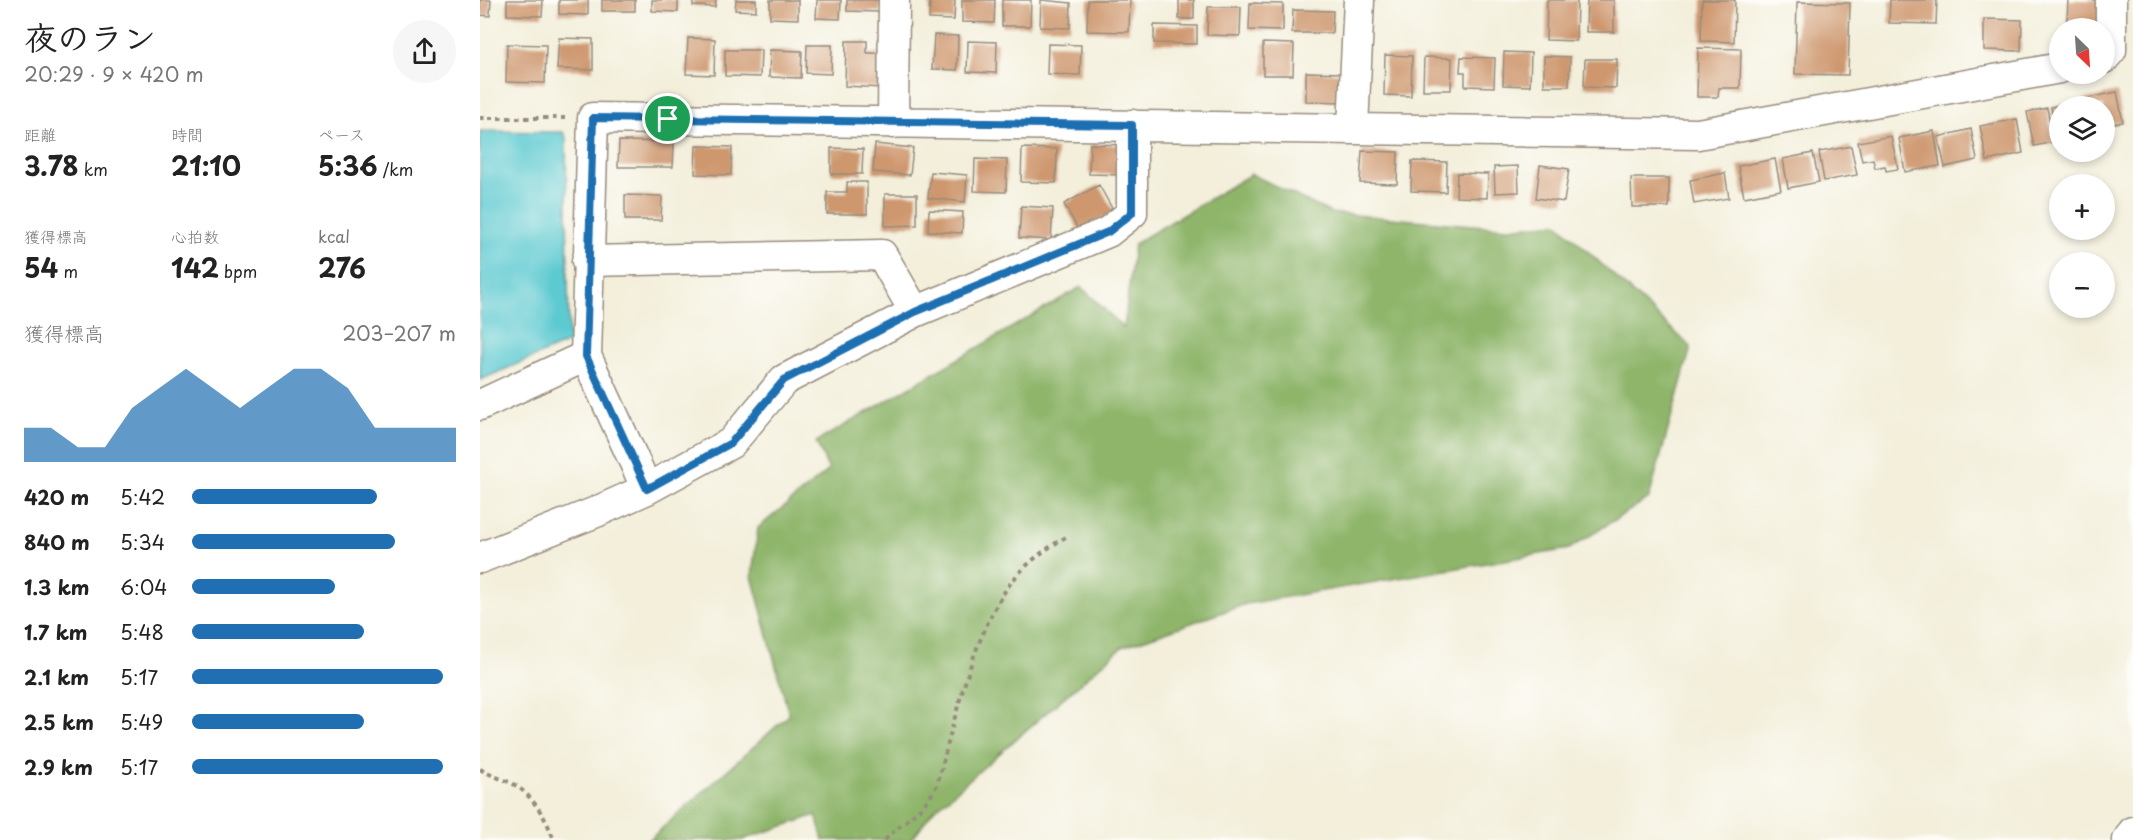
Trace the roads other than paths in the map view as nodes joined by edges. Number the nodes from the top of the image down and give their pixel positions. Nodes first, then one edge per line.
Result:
1 (894, 0) edge
2 (1359, 0) edge
3 (2111, 0) edge
4 (2111, 18) edge
5 (2049, 71) edge
6 (893, 123) junction
7 (1132, 125) junction
8 (1353, 127) junction
9 (587, 261) junction
10 (915, 312) junction
11 (586, 356) junction
12 (480, 405) edge
13 (647, 489) junction
14 (480, 558) edge
15 (2133, 832) edge
16 (2128, 840) edge

1 - 6 street
2 - 8 street
3 - 4 street
5 - 8 street
6 - 7 street
6 - 9 street
7 - 8 street
7 - 10 street
9 - 10 street
9 - 11 street
10 - 13 street
11 - 12 street
11 - 13 street
13 - 14 street
15 - 16 street

